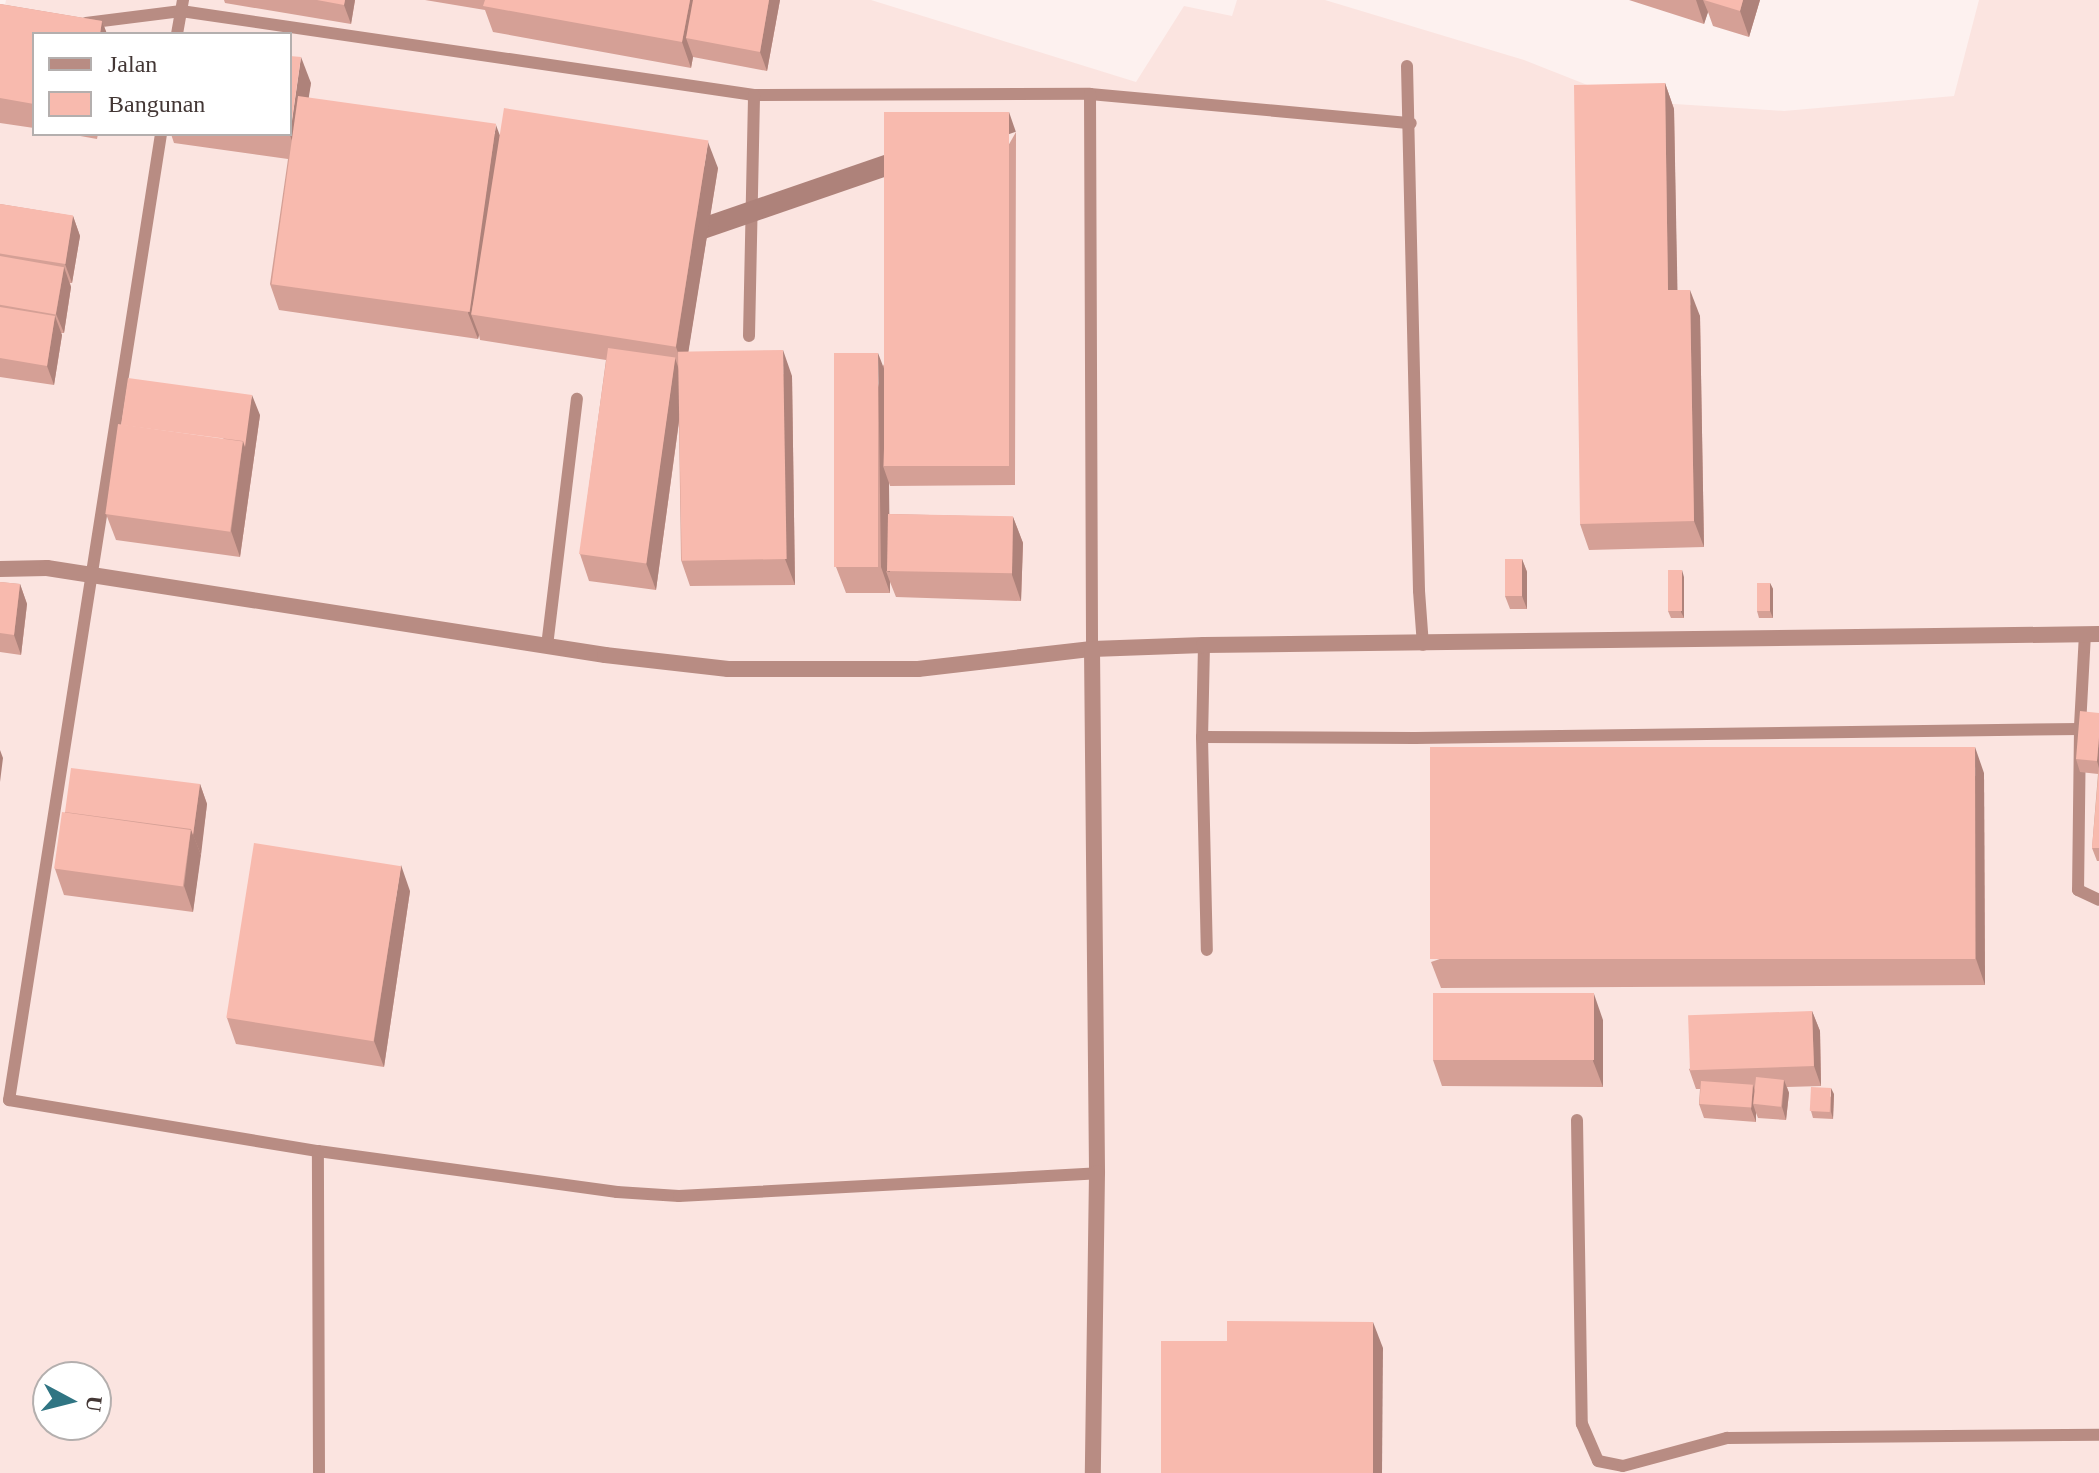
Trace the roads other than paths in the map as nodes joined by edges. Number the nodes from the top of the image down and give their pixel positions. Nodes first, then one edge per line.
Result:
1 (182, 6) edge
2 (67, 25) edge
3 (177, 32) edge
4 (1407, 66) dead end
5 (1090, 94) junction
6 (754, 95) junction
7 (1411, 123) junction
8 (161, 136) edge
9 (749, 336) dead end
10 (577, 399) dead end
11 (0, 569) edge
12 (90, 574) junction
13 (2092, 634) edge
14 (1204, 645) junction
15 (1423, 645) junction
16 (547, 646) junction
17 (1092, 649) junction
18 (2080, 729) junction
19 (1202, 737) junction
20 (2099, 900) edge
21 (1207, 950) dead end
22 (5, 1098) edge
23 (1577, 1120) dead end
24 (318, 1151) junction
25 (1097, 1173) junction
26 (2099, 1435) edge
27 (319, 1473) edge
28 (1093, 1473) edge

1 - 2 lane
1 - 3 lane
1 - 6 lane
4 - 7 lane
5 - 6 lane
5 - 7 lane
5 - 17 lane
6 - 9 lane
7 - 15 lane
8 - 12 lane
10 - 16 lane
11 - 12 street
12 - 16 street
12 - 22 lane
13 - 15 street
13 - 18 lane
14 - 15 street
14 - 17 street
14 - 19 lane
16 - 17 street
17 - 25 street
18 - 19 lane
18 - 20 lane
19 - 21 lane
22 - 24 lane
23 - 26 lane
24 - 25 lane
24 - 27 lane
25 - 28 street

